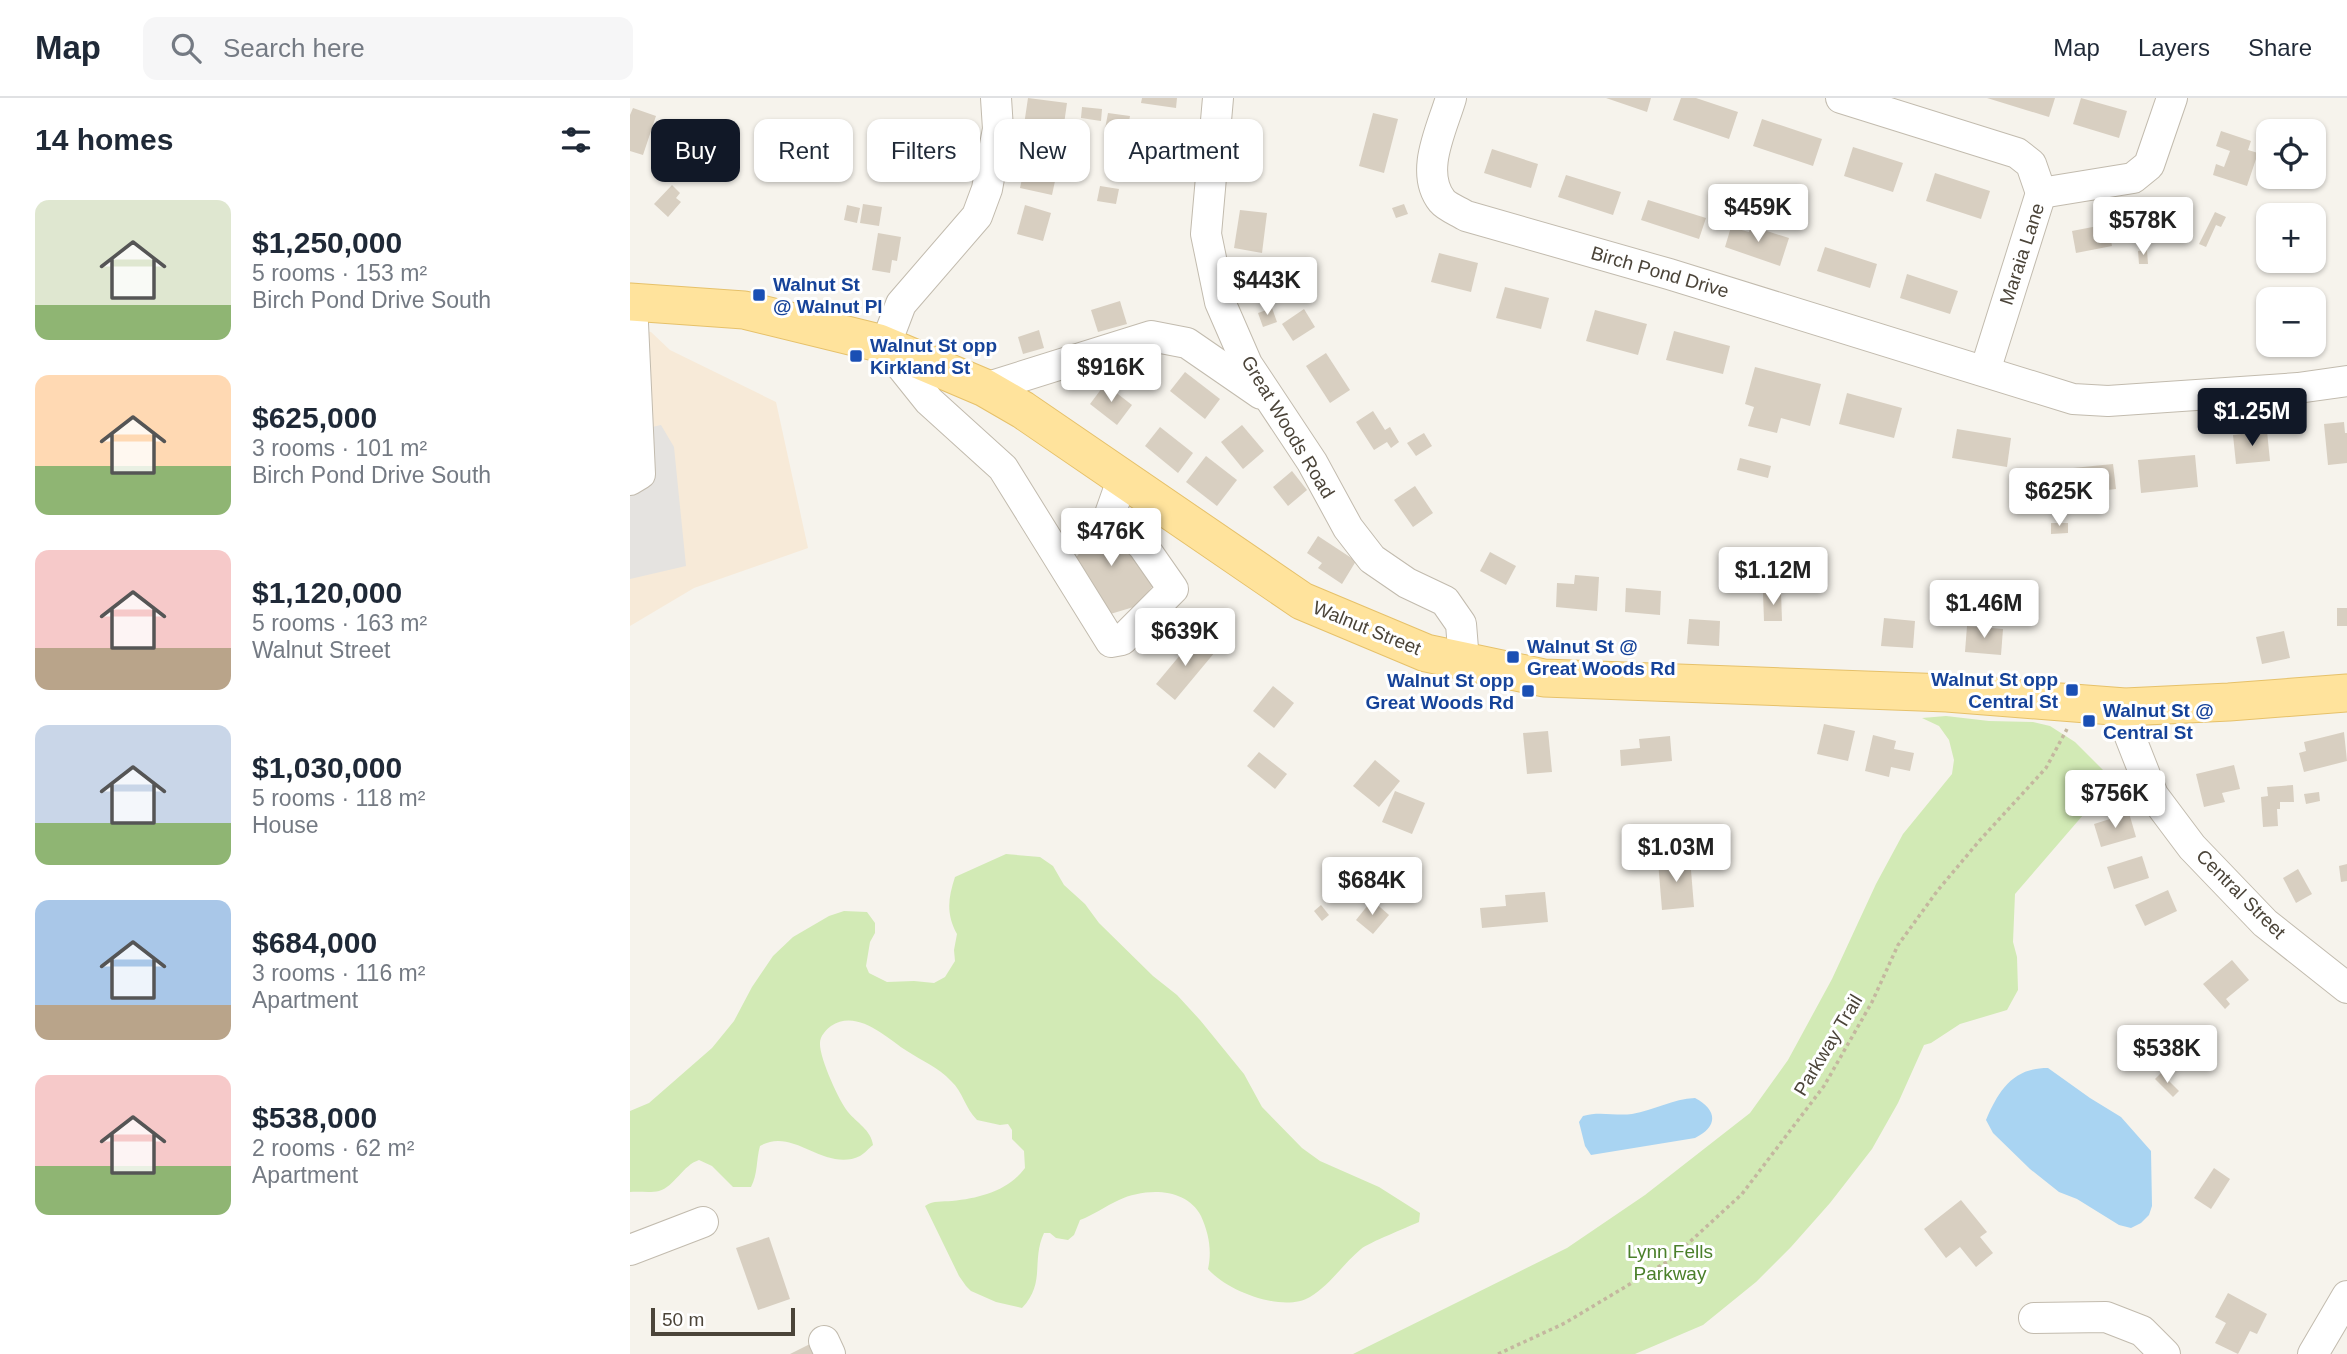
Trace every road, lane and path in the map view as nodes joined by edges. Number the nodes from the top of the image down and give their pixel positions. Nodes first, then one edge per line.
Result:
1 (996, 98) edge
2 (1217, 98) edge
3 (1451, 98) edge
4 (1841, 98) edge
5 (2172, 98) edge
6 (2041, 192) junction
7 (631, 302) edge
8 (885, 346) junction
9 (1985, 371) junction
10 (2347, 381) edge
11 (985, 388) junction
12 (1271, 401) junction
13 (630, 480) edge
14 (1122, 480) junction
15 (1464, 661) junction
16 (2347, 693) edge
17 (2079, 705) junction
18 (2125, 707) junction
19 (2347, 988) edge
20 (703, 1222) dead end
21 (630, 1250) edge
22 (2347, 1296) edge
23 (2034, 1318) dead end
24 (1498, 1354) edge
25 (2165, 1354) edge
26 (2313, 1354) edge

1 - 8 street
2 - 12 street, Great Woods Road
3 - 9 street, Birch Pond Drive
4 - 6 street
5 - 6 street, Maraia Lane
6 - 9 street, Maraia Lane
7 - 8 main road, Walnut Street
7 - 13 street
8 - 11 main road, Walnut Street
8 - 14 street
9 - 10 street, Birch Pond Drive
11 - 12 street
11 - 14 main road, Walnut Street
12 - 15 street, Great Woods Road
14 - 15 main road, Walnut Street
15 - 17 main road, Walnut Street
16 - 18 main road, Walnut Street
17 - 18 main road, Walnut Street
17 - 24 path, Parkway Trail
18 - 19 street, Central Street
20 - 21 street
22 - 26 street
23 - 25 street

